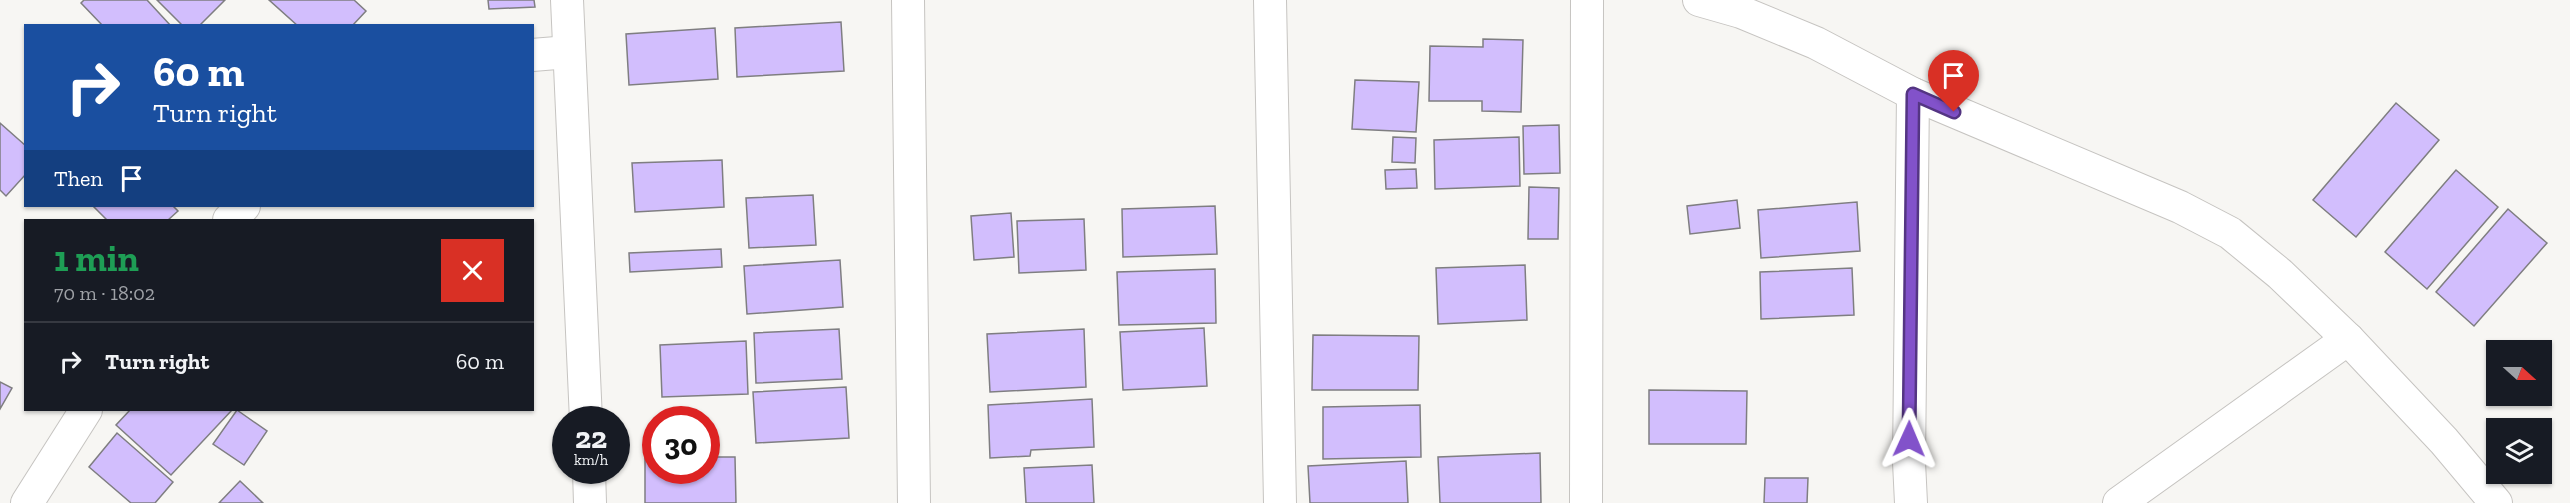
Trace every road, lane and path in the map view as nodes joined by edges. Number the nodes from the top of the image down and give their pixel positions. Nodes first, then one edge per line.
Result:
1 (567, 0) edge
2 (908, 0) edge
3 (1270, 0) edge
4 (1587, 0) edge
5 (1699, 0) edge
6 (569, 52) junction
7 (534, 55) edge
8 (1913, 94) junction
9 (243, 207) edge
10 (230, 219) edge
11 (2348, 339) junction
12 (585, 406) edge
13 (85, 411) edge
14 (589, 484) edge
15 (27, 503) edge
16 (590, 503) edge
17 (914, 503) edge
18 (1280, 503) edge
19 (1586, 503) edge
20 (1911, 503) edge
21 (2119, 503) edge
22 (2496, 503) edge

1 - 6 street
2 - 17 street
3 - 18 street
4 - 19 street
5 - 8 street
6 - 7 street
6 - 12 street
8 - 11 street
8 - 20 street
9 - 10 street
11 - 21 street
11 - 22 street
13 - 15 street
14 - 16 street

